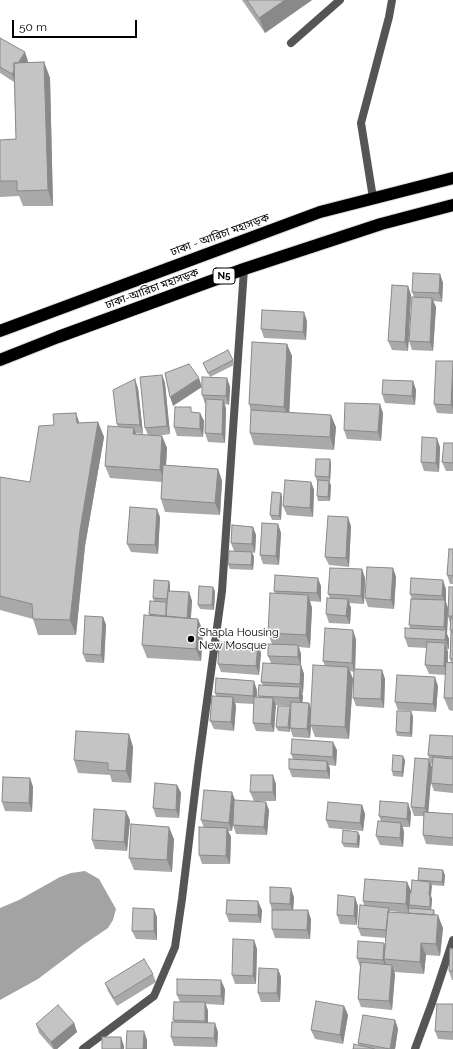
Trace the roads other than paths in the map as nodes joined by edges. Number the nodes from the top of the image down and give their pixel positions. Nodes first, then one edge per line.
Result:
1 (340, 0) edge
2 (392, 0) edge
3 (291, 43) dead end
4 (453, 178) edge
5 (373, 198) junction
6 (453, 205) edge
7 (244, 269) junction
8 (0, 331) edge
9 (0, 360) edge
10 (453, 940) edge
11 (83, 1049) edge
12 (415, 1049) edge

1 - 3 street
2 - 5 street
4 - 5 highway, ঢাকা - আরিচা মহাসড়ক / N5
5 - 8 highway, ঢাকা - আরিচা মহাসড়ক / N5
6 - 7 highway, ঢাকা-আরিচা মহাসড়ক / N5
7 - 9 highway, ঢাকা-আরিচা মহাসড়ক / N5
7 - 11 street
10 - 12 street

